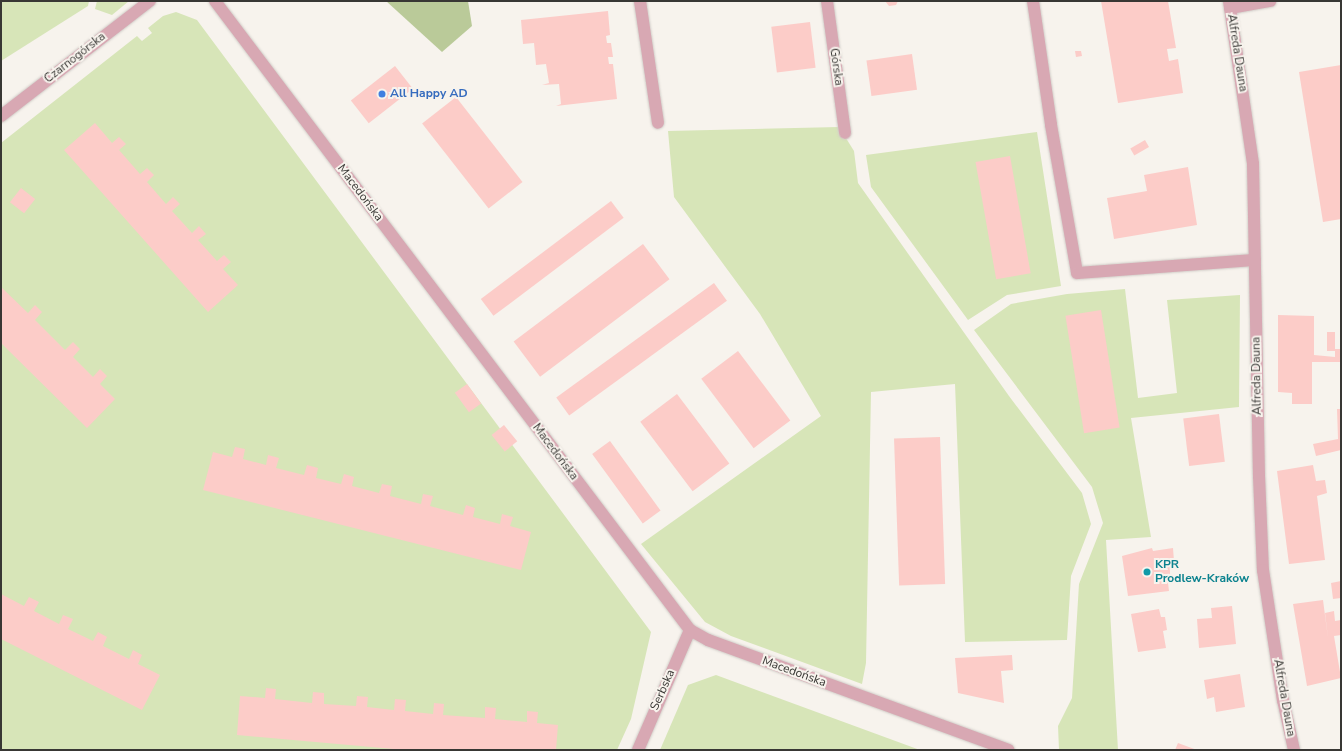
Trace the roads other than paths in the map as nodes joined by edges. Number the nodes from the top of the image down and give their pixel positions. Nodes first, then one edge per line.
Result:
1 (150, 1) edge
2 (215, 1) edge
3 (640, 1) edge
4 (827, 1) edge
5 (1033, 1) edge
6 (1270, 1) edge
7 (1229, 5) edge
8 (1, 116) edge
9 (658, 123) dead end
10 (846, 133) dead end
11 (1255, 260) junction
12 (690, 630) junction
13 (638, 750) edge
14 (1009, 750) edge
15 (1294, 750) edge

1 - 8 street, Czarnogórska
2 - 12 street, Macedońska
3 - 9 street
4 - 10 street, Górska
5 - 11 street
6 - 7 street
7 - 11 street, Alfreda Dauna
11 - 15 street, Alfreda Dauna
12 - 13 street, Serbska
12 - 14 street, Macedońska

